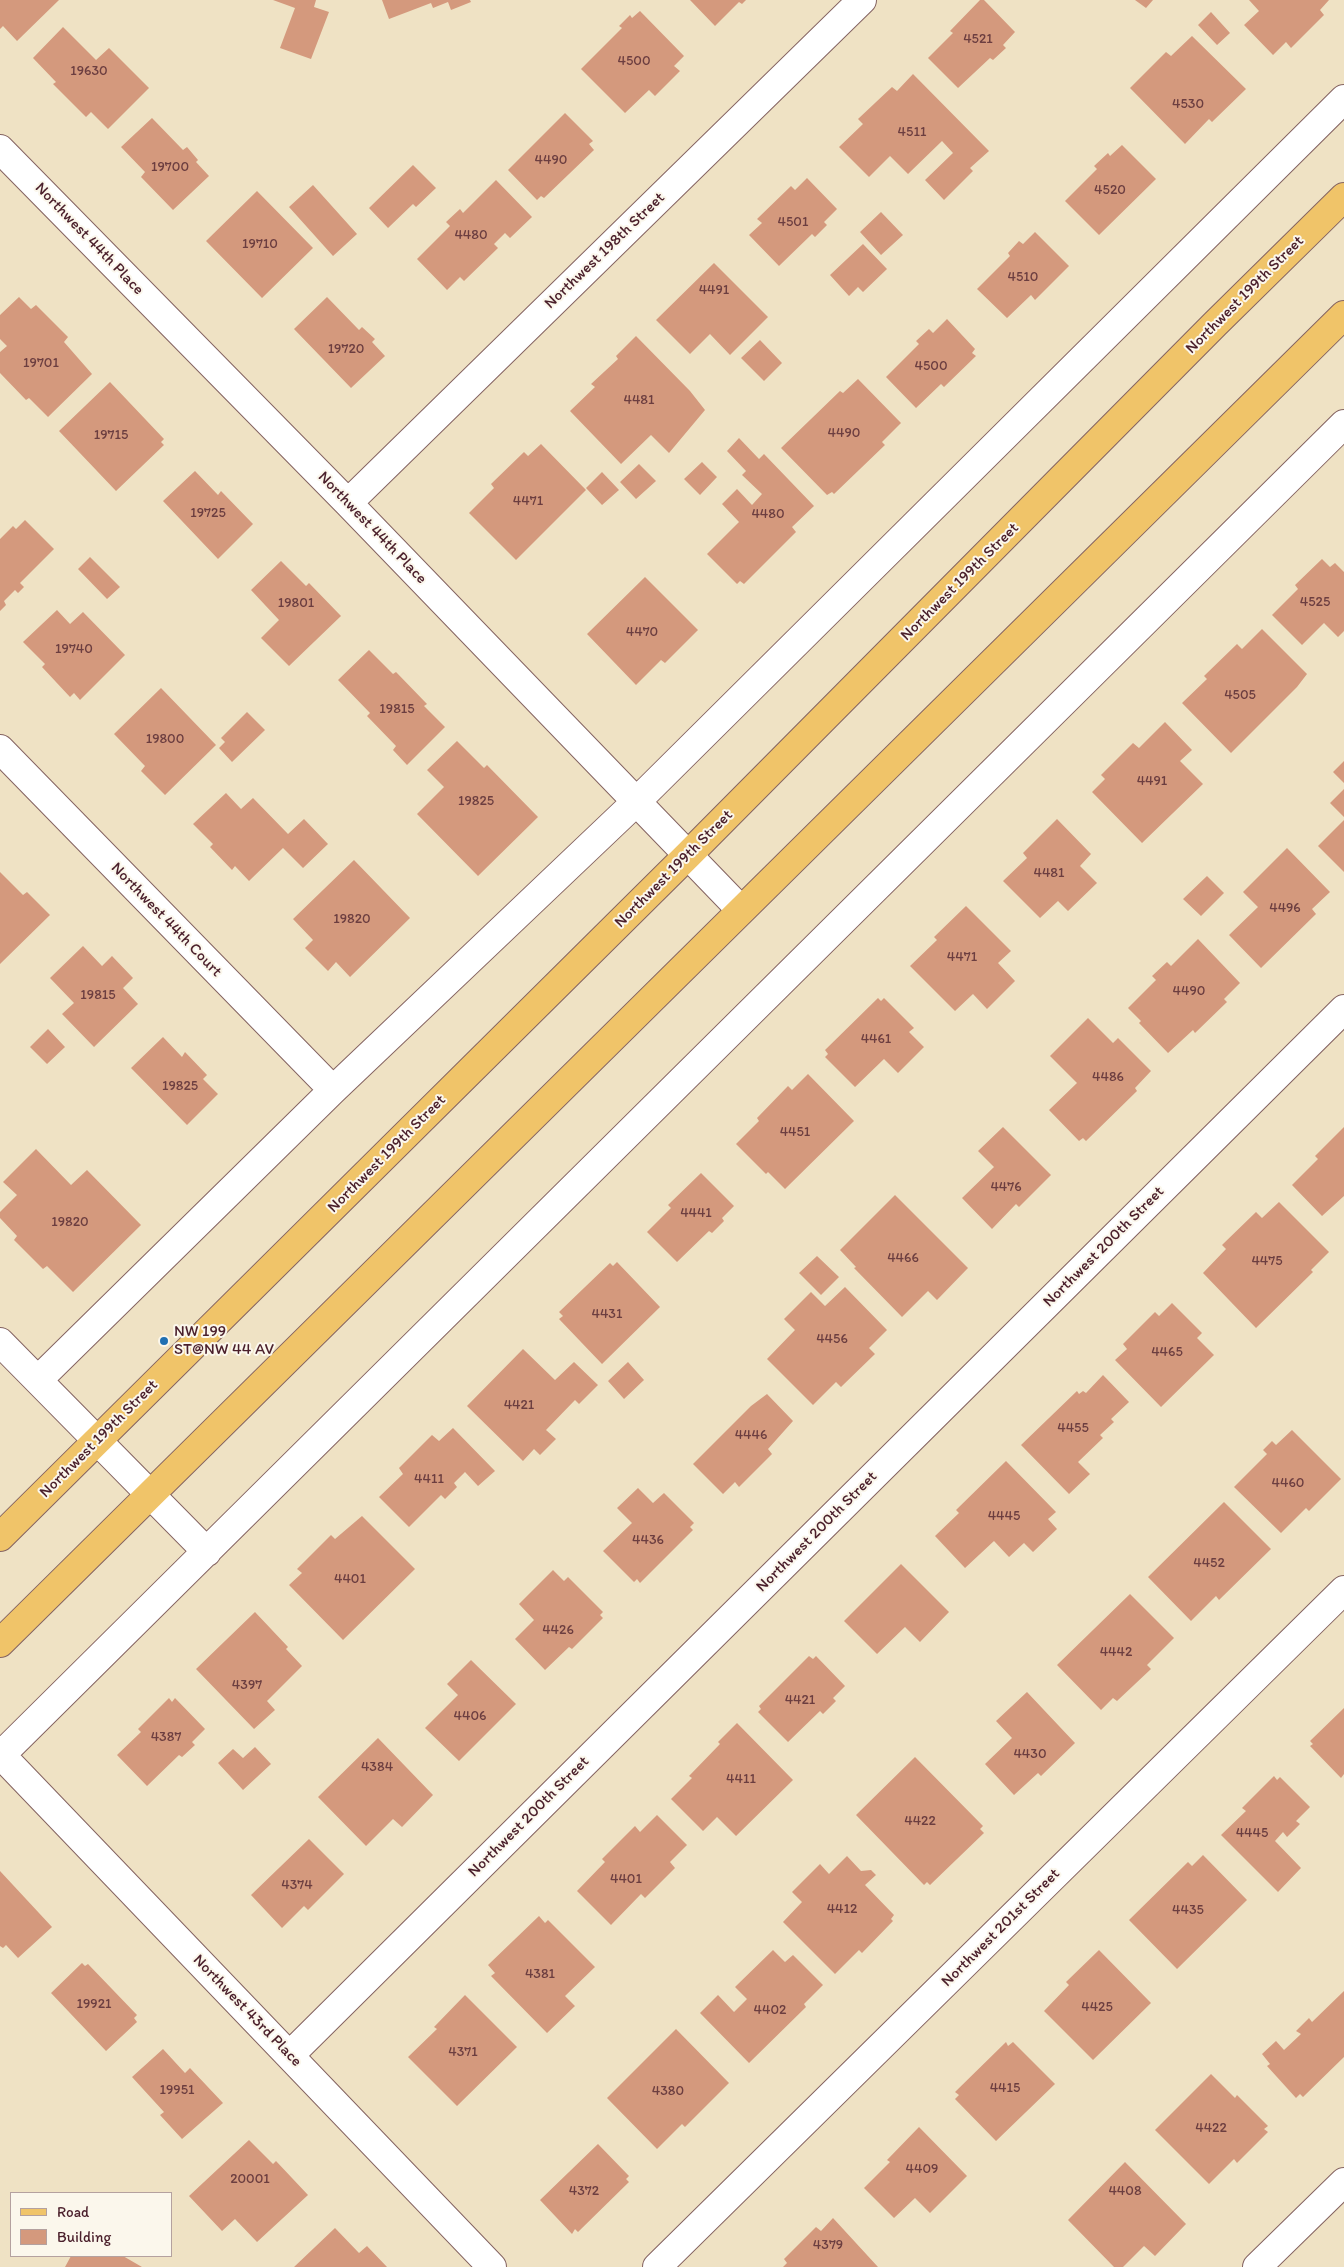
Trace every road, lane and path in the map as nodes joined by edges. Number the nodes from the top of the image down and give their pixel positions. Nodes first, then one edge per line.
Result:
1 (862, 0) edge
2 (1344, 99) edge
3 (0, 148) edge
4 (1344, 197) edge
5 (1344, 316) edge
6 (1344, 424) edge
7 (348, 503) junction
8 (0, 749) edge
9 (636, 802) junction
10 (688, 855) junction
11 (742, 910) junction
12 (1344, 1009) edge
13 (333, 1090) junction
14 (0, 1342) edge
15 (38, 1380) junction
16 (97, 1441) junction
17 (151, 1495) junction
18 (0, 1537) edge
19 (207, 1552) junction
20 (1344, 1590) edge
21 (0, 1643) edge
22 (0, 1756) edge
23 (290, 2055) junction
24 (1344, 2182) edge
25 (492, 2267) edge
26 (657, 2267) edge
27 (1257, 2267) edge

1 - 7 street, Northwest 198th Street
2 - 9 street
3 - 7 street, Northwest 44th Place
4 - 10 main road, Northwest 199th Street
5 - 11 main road
6 - 19 street
7 - 9 street, Northwest 44th Place
8 - 13 street, Northwest 44th Court
9 - 10 street, Northwest 44th Place
9 - 13 street
10 - 11 street, Northwest 44th Place
10 - 16 main road, Northwest 199th Street
11 - 17 main road
12 - 23 street, Northwest 200th Street
13 - 15 street
14 - 15 street
15 - 16 street
16 - 17 street
16 - 18 main road, Northwest 199th Street
17 - 19 street
17 - 21 main road
19 - 22 street
20 - 26 street, Northwest 201st Street
22 - 23 street, Northwest 43rd Place
23 - 25 street, Northwest 43rd Place
24 - 27 street

